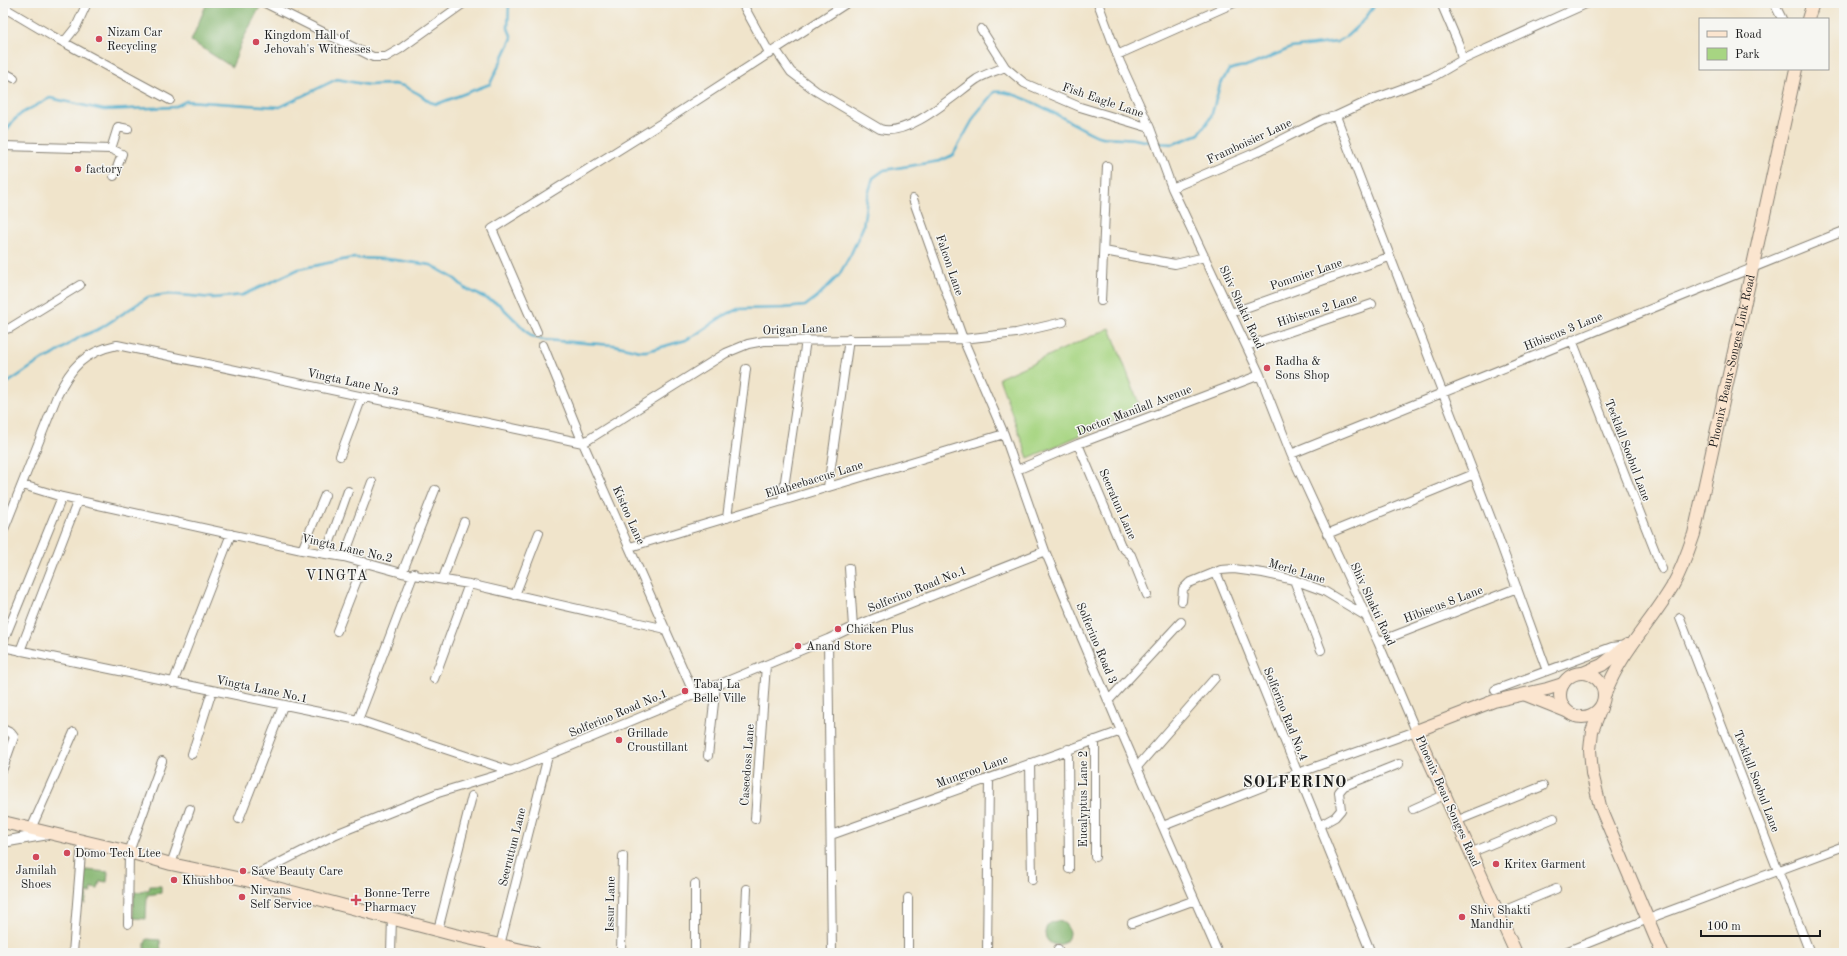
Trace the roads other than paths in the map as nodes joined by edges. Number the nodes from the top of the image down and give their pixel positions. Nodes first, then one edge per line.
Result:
1 (87, 3) edge
2 (265, 3) edge
3 (464, 3) edge
4 (742, 3) edge
5 (847, 3) edge
6 (1098, 3) edge
7 (1234, 3) edge
8 (1440, 3) edge
9 (1588, 3) edge
10 (1774, 3) edge
11 (1806, 3) edge
12 (1812, 3) edge
13 (3, 7) edge
14 (1782, 18) edge
15 (1804, 18) edge
16 (1808, 18) edge
17 (981, 28) dead end
18 (64, 42) junction
19 (773, 52) junction
20 (1117, 55) junction
21 (1462, 60) junction
22 (1006, 68) junction
23 (1796, 70) edge
24 (3, 72) edge
25 (14, 78) dead end
26 (170, 100) dead end
27 (1336, 116) junction
28 (1150, 128) junction
29 (128, 129) dead end
30 (3, 146) edge
31 (111, 149) junction
32 (1108, 166) dead end
33 (114, 176) dead end
34 (1172, 188) junction
35 (913, 199) dead end
36 (1844, 231) edge
37 (1104, 251) junction
38 (1205, 257) junction
39 (1389, 257) junction
40 (1752, 269) junction
41 (80, 285) dead end
42 (1101, 301) dead end
43 (1372, 304) dead end
44 (1231, 313) junction
45 (1062, 322) dead end
46 (3, 330) edge
47 (537, 332) dead end
48 (849, 339) junction
49 (963, 339) junction
50 (806, 340) junction
51 (1572, 340) junction
52 (543, 345) dead end
53 (1247, 346) junction
54 (746, 368) dead end
55 (1260, 375) junction
56 (1443, 393) junction
57 (362, 397) junction
58 (1004, 434) junction
59 (583, 443) junction
60 (1078, 444) junction
61 (1291, 454) junction
62 (340, 456) dead end
63 (1017, 470) junction
64 (1474, 474) junction
65 (372, 482) dead end
66 (23, 485) junction
67 (828, 487) junction
68 (436, 490) dead end
69 (348, 491) dead end
70 (325, 495) dead end
71 (62, 497) junction
72 (78, 500) junction
73 (782, 501) junction
74 (727, 518) junction
75 (464, 522) dead end
76 (3, 532) edge
77 (539, 533) dead end
78 (231, 534) junction
79 (1327, 534) junction
80 (630, 547) junction
81 (302, 550) junction
82 (1045, 551) junction
83 (326, 553) junction
84 (344, 557) junction
85 (364, 562) junction
86 (848, 568) dead end
87 (1662, 569) dead end
88 (1216, 572) junction
89 (402, 573) junction
90 (414, 574) junction
91 (443, 578) junction
92 (1294, 580) junction
93 (470, 584) junction
94 (1517, 588) junction
95 (515, 595) junction
96 (1147, 595) dead end
97 (1182, 601) dead end
98 (1365, 616) junction
99 (1680, 618) dead end
100 (1181, 622) dead end
101 (853, 627) junction
102 (666, 630) junction
103 (337, 631) dead end
104 (828, 639) junction
105 (3, 642) edge
106 (1378, 642) junction
107 (1630, 642) junction
108 (3, 647) edge
109 (1321, 650) dead end
110 (20, 651) junction
111 (766, 665) junction
112 (1547, 671) junction
113 (1583, 673) junction
114 (1215, 678) dead end
115 (434, 679) dead end
116 (173, 683) junction
117 (1563, 684) junction
118 (716, 685) junction
119 (1495, 690) dead end
120 (212, 691) junction
121 (694, 694) junction
122 (1525, 694) junction
123 (1604, 694) junction
124 (1108, 701) junction
125 (283, 706) junction
126 (1601, 708) junction
127 (1566, 711) junction
128 (358, 720) junction
129 (3, 729) edge
130 (1121, 731) junction
131 (1416, 731) junction
132 (74, 732) dead end
133 (1095, 740) junction
134 (1068, 749) junction
135 (192, 754) dead end
136 (548, 756) junction
137 (708, 756) dead end
138 (162, 761) dead end
139 (1030, 763) junction
140 (1399, 764) dead end
141 (1136, 767) junction
142 (3, 768) edge
143 (511, 771) junction
144 (1298, 773) junction
145 (989, 778) junction
146 (1543, 786) dead end
147 (1444, 795) junction
148 (472, 796) dead end
149 (190, 809) dead end
150 (1413, 809) dead end
151 (1554, 818) dead end
152 (755, 819) dead end
153 (239, 820) dead end
154 (1456, 821) junction
155 (3, 822) edge
156 (1163, 826) junction
157 (1319, 826) junction
158 (31, 829) junction
159 (48, 834) junction
160 (831, 835) junction
161 (82, 841) junction
162 (3, 842) edge
163 (1844, 846) edge
164 (130, 852) junction
165 (1470, 853) junction
166 (623, 856) dead end
167 (1094, 857) dead end
168 (171, 864) junction
169 (1069, 869) dead end
170 (1778, 870) junction
171 (246, 880) junction
172 (1032, 880) dead end
173 (695, 884) dead end
174 (748, 889) dead end
175 (1556, 889) dead end
176 (908, 898) dead end
177 (1195, 900) junction
178 (1498, 913) junction
179 (392, 917) junction
180 (1648, 919) junction
181 (1132, 923) dead end
182 (128, 924) dead end
183 (438, 930) junction
184 (499, 949) edge
185 (73, 953) edge
186 (391, 953) edge
187 (535, 953) edge
188 (621, 953) edge
189 (695, 953) edge
190 (744, 953) edge
191 (832, 953) edge
192 (908, 953) edge
193 (987, 953) edge
194 (1218, 953) edge
195 (1371, 953) edge
196 (1516, 953) edge
197 (1563, 953) edge
198 (1662, 953) edge
199 (1810, 953) edge

1 - 18 street
2 - 3 street
4 - 19 street
5 - 19 street
6 - 20 street, Shiv Shakti Road
7 - 20 street
8 - 21 street
9 - 21 street, Framboisier Lane
10 - 14 street
11 - 15 main road
12 - 16 main road
13 - 18 street
17 - 22 street, Fish Eagle Lane
18 - 26 street
19 - 22 street
19 - 47 street
20 - 28 street, Shiv Shakti Road
21 - 27 street, Framboisier Lane
22 - 28 street, Fish Eagle Lane
23 - 40 main road, Phoenix Beaux-Songes Link Road
24 - 25 street
27 - 34 street, Framboisier Lane
27 - 39 street
28 - 34 street, Shiv Shakti Road
29 - 31 street
30 - 31 street
31 - 33 street
32 - 37 street
34 - 38 street, Shiv Shakti Road
35 - 49 street, Falcon Lane
36 - 40 street, Hibiscus 3 Lane
37 - 38 street
37 - 42 street
38 - 44 street, Shiv Shakti Road
39 - 44 street, Pommier Lane
39 - 56 street
40 - 51 street, Hibiscus 3 Lane
40 - 107 main road, Phoenix Beaux-Songes Link Road
41 - 46 street
43 - 53 street, Hibiscus 2 Lane
44 - 53 street, Shiv Shakti Road
45 - 49 street, Origan Lane
48 - 49 street, Origan Lane
48 - 50 street, Origan Lane
48 - 67 street
49 - 58 street, Solferino Road 3
50 - 59 street, Origan Lane
50 - 73 street
51 - 56 street, Hibiscus 3 Lane
51 - 87 street, Tecklall Soobul Lane
52 - 59 street, Kistoo Lane
53 - 55 street, Shiv Shakti Road
54 - 74 street
55 - 60 street, Doctor Manilall Avenue
55 - 61 street, Shiv Shakti Road
56 - 61 street, Hibiscus 3 Lane
56 - 64 street
57 - 59 street, Vingta Lane No.3
57 - 62 street
57 - 66 street, Vingta Lane No.3
58 - 63 street, Solferino Road 3
58 - 67 street, Ellaheebaccus Lane
59 - 80 street, Kistoo Lane
60 - 63 street, Doctor Manilall Avenue
60 - 96 street, Seeratun Lane
61 - 79 street, Shiv Shakti Road
63 - 82 street, Solferino Road 3
64 - 79 street
64 - 94 street
65 - 84 street
66 - 71 street, Vingta Lane No.2
66 - 76 street
67 - 73 street, Ellaheebaccus Lane
68 - 89 street
69 - 83 street
70 - 81 street
71 - 72 street, Vingta Lane No.2
71 - 105 street
72 - 78 street, Vingta Lane No.2
72 - 110 street
73 - 74 street, Ellaheebaccus Lane
74 - 80 street, Ellaheebaccus Lane
75 - 91 street
77 - 95 street
78 - 81 street, Vingta Lane No.2
78 - 116 street
79 - 98 street, Shiv Shakti Road
80 - 102 street, Kistoo Lane
81 - 83 street, Vingta Lane No.2
82 - 101 street, Solferino Road No.1
82 - 124 street, Solferino Road 3
83 - 84 street, Vingta Lane No.2
84 - 85 street, Vingta Lane No.2
85 - 89 street, Vingta Lane No.2
85 - 103 street
86 - 101 street
88 - 92 street, Merle Lane
88 - 97 street, Merle Lane
88 - 144 street, Solferino Rad No.4
89 - 90 street, Vingta Lane No.2
90 - 91 street, Vingta Lane No.2
90 - 128 street
91 - 93 street, Vingta Lane No.2
92 - 98 street, Merle Lane
92 - 109 street
93 - 95 street, Vingta Lane No.2
93 - 115 street
94 - 106 street, Hibiscus 8 Lane
94 - 112 street
95 - 102 street, Vingta Lane No.2
98 - 106 street, Shiv Shakti Road
99 - 170 street, Tecklall Soobul Lane
100 - 124 street
101 - 104 street, Solferino Road No.1
102 - 121 street, Kistoo Lane
104 - 111 street, Solferino Road No.1
104 - 160 street
106 - 131 street, Shiv Shakti Road
107 - 112 street
107 - 113 main road, Phoenix Beaux-Songes Link Road
107 - 123 main road, Phoenix Beaux-Songes Link Road
108 - 110 street, Vingta Lane No.1
110 - 116 street, Vingta Lane No.1
111 - 118 street, Solferino Road No.1
111 - 152 street, Caseedoss Lane
112 - 119 street
113 - 117 main road
113 - 123 main road
114 - 141 street
116 - 120 street, Vingta Lane No.1
117 - 122 main road, Phoenix Beau Songes Road
117 - 127 main road
118 - 121 street, Solferino Road No.1
118 - 137 street
120 - 125 street, Vingta Lane No.1
120 - 135 street
121 - 136 street, Solferino Road No.1
122 - 127 main road
122 - 131 main road, Phoenix Beau Songes Road
123 - 126 main road
124 - 130 street, Solferino Road 3
125 - 128 street, Vingta Lane No.1
125 - 153 street
126 - 127 main road
126 - 180 main road
128 - 143 street, Vingta Lane No.1
129 - 142 street
130 - 133 street, Mungroo Lane
130 - 141 street, Solferino Road 3
131 - 144 street
131 - 147 main road, Phoenix Beau Songes Road
132 - 158 street
133 - 134 street, Mungroo Lane
133 - 167 street, Eucalyptus Lane 2
134 - 139 street, Mungroo Lane
134 - 169 street
136 - 143 street, Solferino Road No.1
136 - 184 street, Seeruttun Lane
138 - 164 street
139 - 145 street, Mungroo Lane
139 - 172 street
140 - 157 street
141 - 156 street, Solferino Road 3
143 - 171 street, Solferino Road No.1
144 - 156 street
144 - 157 street, Solferino Rad No.4
145 - 160 street, Mungroo Lane
145 - 193 street
146 - 154 street
147 - 150 street
147 - 154 main road, Phoenix Beau Songes Road
148 - 183 street
149 - 168 street
151 - 165 street
154 - 165 main road, Phoenix Beau Songes Road
155 - 158 main road
156 - 177 street, Solferino Road 3
157 - 195 street, Solferino Rad No.4
158 - 159 main road
159 - 161 main road
159 - 162 street
160 - 191 street
161 - 164 main road
161 - 185 street
163 - 170 street
164 - 168 main road
164 - 182 street
165 - 178 main road, Phoenix Beau Songes Road
166 - 188 street, Issur Lane
168 - 171 main road
170 - 180 street
170 - 199 street, Tecklall Soobul Lane
171 - 179 main road
173 - 189 street
174 - 190 street
175 - 178 street
176 - 192 street
177 - 181 street
177 - 194 street, Solferino Road 3
178 - 196 main road, Phoenix Beau Songes Road
179 - 183 main road
179 - 186 street
180 - 197 street
180 - 198 main road
183 - 184 main road
184 - 187 main road

